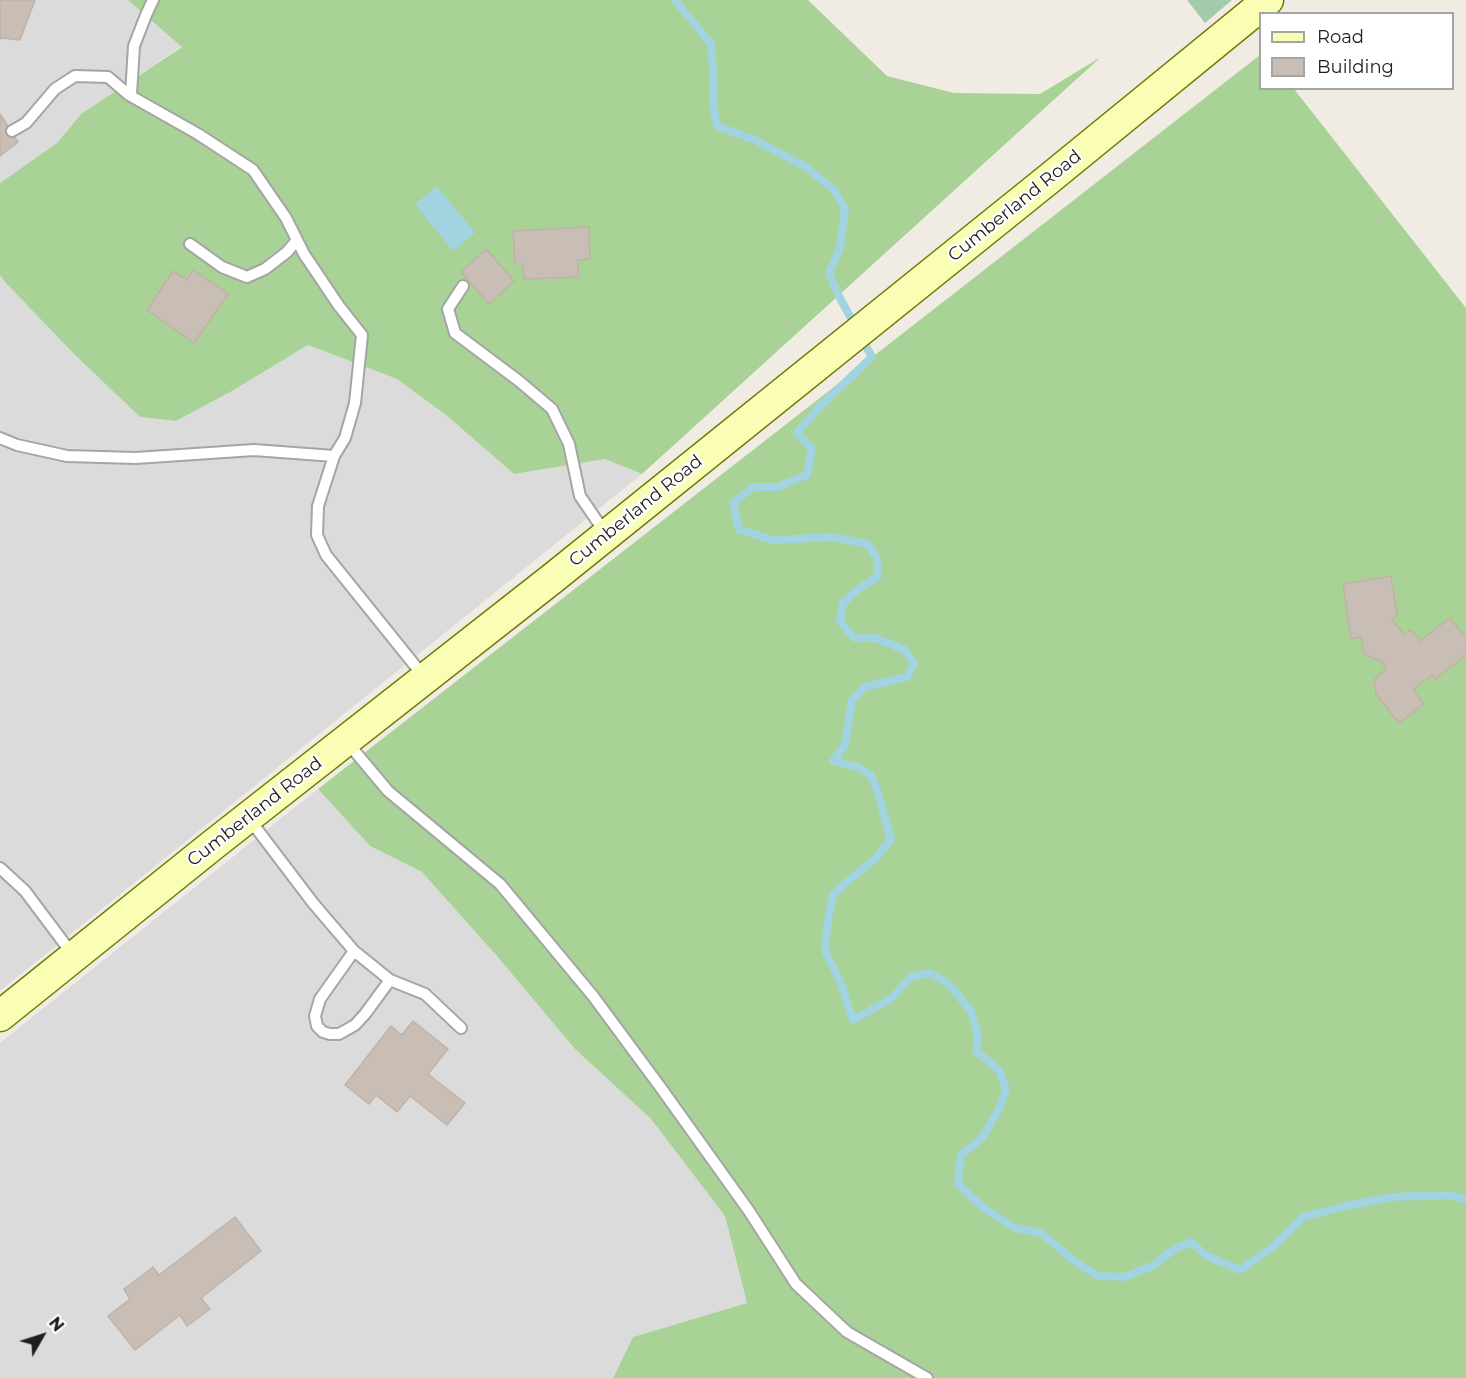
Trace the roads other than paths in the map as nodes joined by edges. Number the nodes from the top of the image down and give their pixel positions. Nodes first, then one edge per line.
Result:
1 (153, 0) edge
2 (1268, 0) edge
3 (129, 95) junction
4 (12, 131) dead end
5 (297, 240) junction
6 (190, 244) dead end
7 (463, 286) dead end
8 (0, 438) edge
9 (334, 456) junction
10 (606, 534) junction
11 (425, 678) junction
12 (346, 741) junction
13 (248, 817) junction
14 (0, 868) edge
15 (354, 951) junction
16 (74, 956) junction
17 (390, 980) junction
18 (0, 1016) edge
19 (461, 1028) dead end
20 (927, 1378) edge

1 - 3 lane
2 - 10 main road, Cumberland Road
3 - 4 lane
3 - 5 lane
5 - 6 lane
5 - 9 lane
7 - 10 lane
8 - 9 lane
9 - 11 lane
10 - 11 main road, Cumberland Road
11 - 12 main road, Cumberland Road
12 - 13 main road, Cumberland Road
12 - 20 lane
13 - 15 lane
13 - 16 main road, Cumberland Road
14 - 16 lane
15 - 17 lane
15 - 17 lane
16 - 18 main road, Cumberland Road
17 - 19 lane

